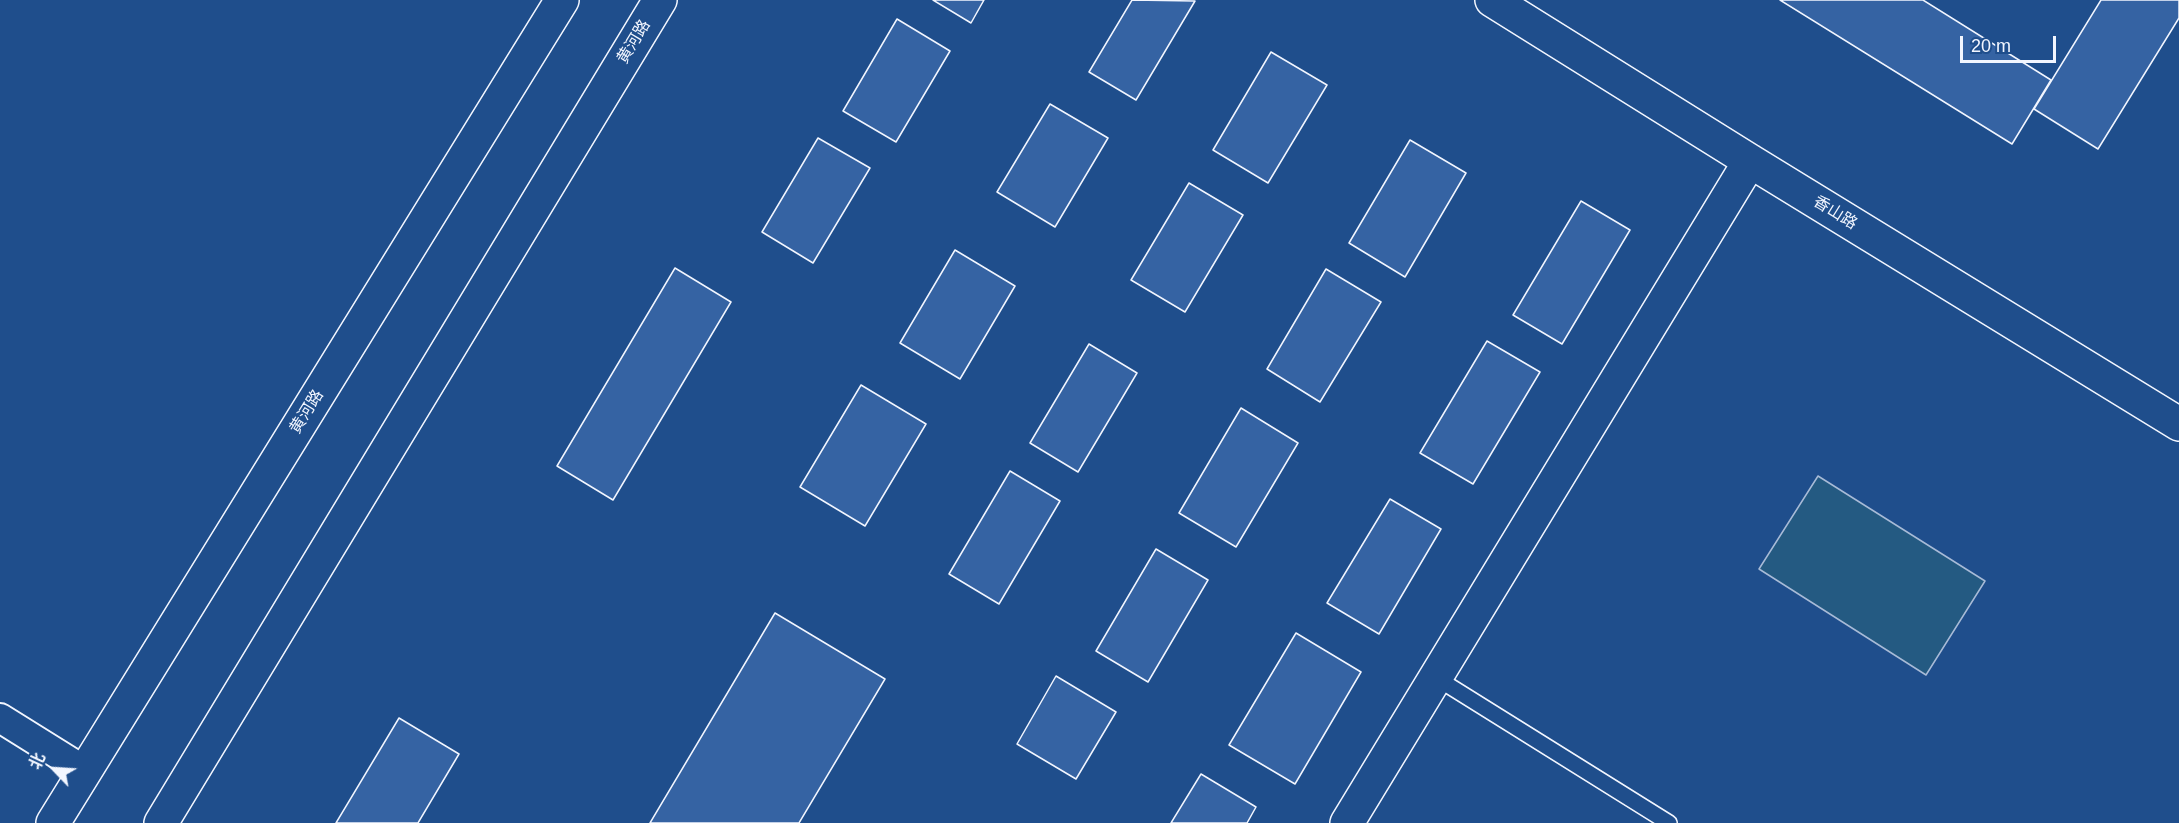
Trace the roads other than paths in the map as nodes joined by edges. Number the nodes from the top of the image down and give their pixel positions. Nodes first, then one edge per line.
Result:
1 (562, 0) edge
2 (660, 0) edge
3 (1492, 0) edge
4 (1750, 161) junction
5 (2179, 424) edge
6 (1435, 677) junction
7 (0, 718) edge
8 (85, 771) junction
9 (52, 823) edge
10 (161, 823) edge
11 (1347, 823) edge
12 (1669, 823) edge

1 - 8 main road, 黄河路
2 - 10 main road, 黄河路
3 - 4 main road, 香山路
4 - 5 main road, 香山路
4 - 6 main road
6 - 11 main road
6 - 12 lane
7 - 8 street
8 - 9 main road, 黄河路

